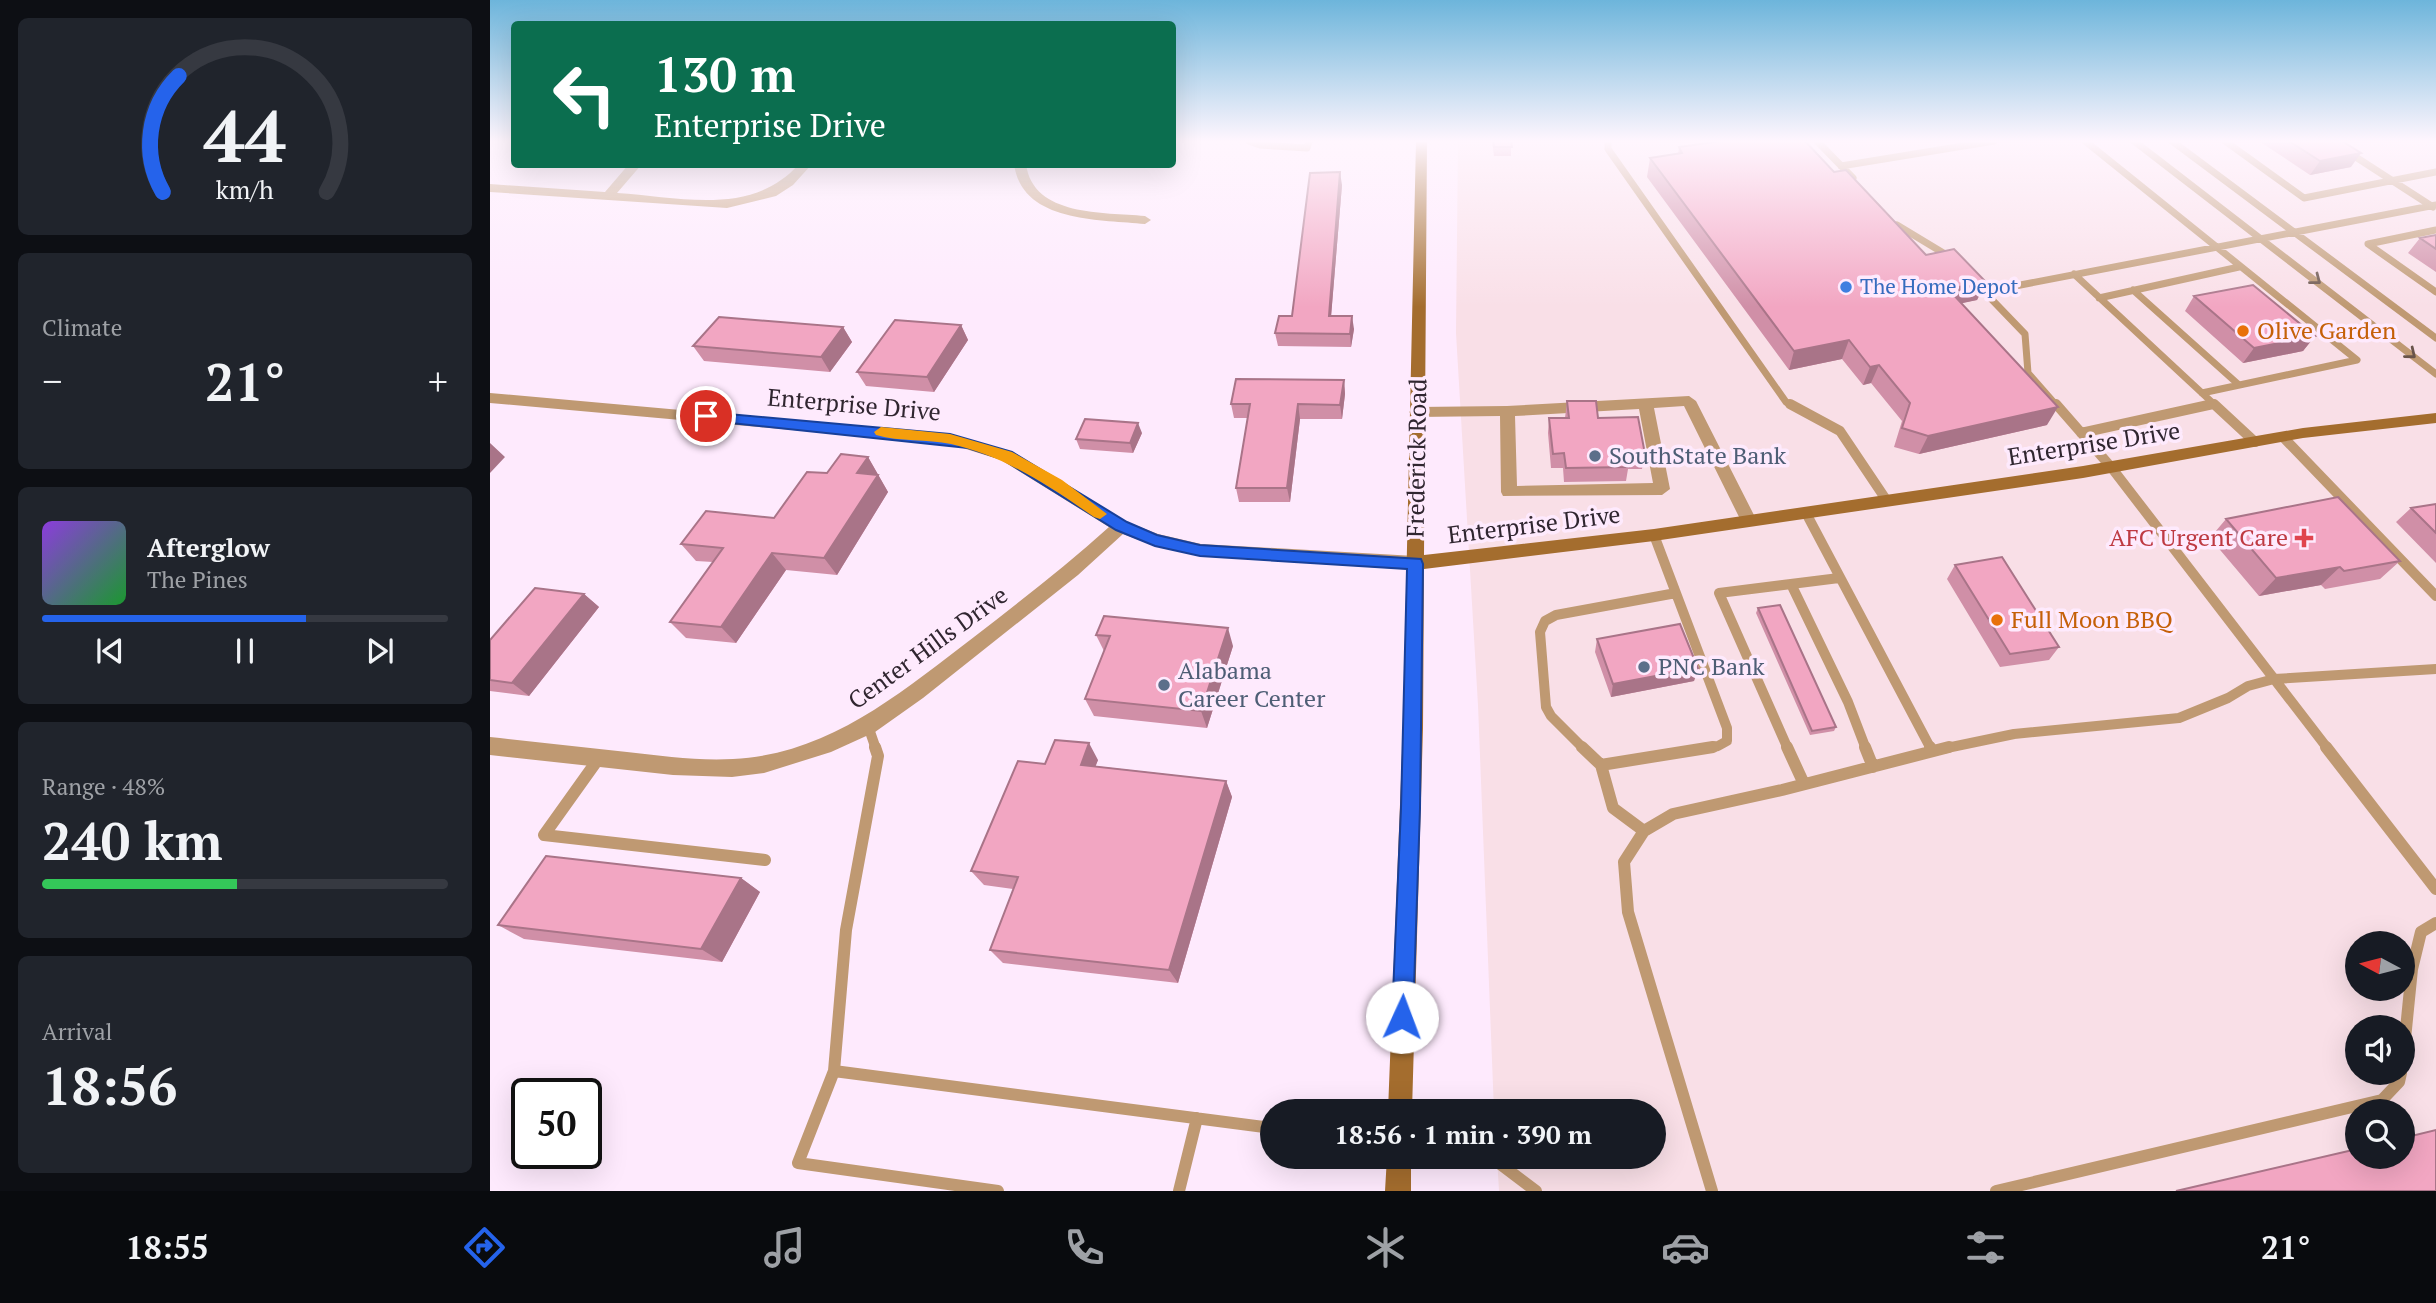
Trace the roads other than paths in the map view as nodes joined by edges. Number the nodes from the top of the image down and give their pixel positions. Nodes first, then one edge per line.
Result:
1 (615, 197) edge
2 (762, 197) edge
3 (1038, 197) edge
4 (1420, 197) edge
5 (1641, 197) edge
6 (2153, 197) edge
7 (2207, 197) edge
8 (2248, 197) edge
9 (2418, 197) edge
10 (2434, 207) edge
11 (1887, 214) edge
12 (1145, 220) dead end
13 (2436, 230) edge
14 (2296, 232) junction
15 (2262, 238) junction
16 (2214, 247) junction
17 (1954, 262) edge
18 (2239, 267) junction
19 (2074, 274) junction
20 (1969, 276) edge
21 (2133, 290) junction
22 (1984, 292) junction
23 (2436, 292) edge
24 (2099, 298) junction
25 (2436, 338) edge
26 (2436, 374) edge
27 (2239, 385) junction
28 (2202, 393) junction
29 (490, 398) edge
30 (1646, 404) junction
31 (2214, 404) junction
32 (1507, 411) junction
33 (1417, 412) junction
34 (2436, 418) edge
35 (2081, 433) junction
36 (2283, 437) junction
37 (2255, 442) junction
38 (2111, 467) junction
39 (1887, 501) junction
40 (1806, 513) junction
41 (1749, 521) junction
42 (1121, 526) junction
43 (1654, 536) junction
44 (1415, 564) junction
45 (1839, 578) junction
46 (1791, 584) junction
47 (2425, 587) junction
48 (1676, 593) junction
49 (2436, 596) edge
50 (2436, 607) edge
51 (2436, 669) edge
52 (2274, 679) junction
53 (868, 726) junction
54 (490, 746) edge
55 (1932, 751) junction
56 (598, 758) junction
57 (1601, 765) junction
58 (1872, 766) junction
59 (1804, 784) junction
60 (1644, 831) junction
61 (765, 860) dead end
62 (2436, 889) edge
63 (2436, 923) edge
64 (2407, 1015) edge
65 (834, 1071) junction
66 (2396, 1085) edge
67 (1400, 1099) edge
68 (1197, 1118) junction
69 (1260, 1126) edge
70 (1399, 1169) edge
71 (1507, 1169) edge
72 (998, 1191) edge
73 (1179, 1191) edge
74 (1398, 1191) edge
75 (1536, 1191) edge
76 (1712, 1191) edge
77 (1996, 1191) edge

1 - 2 street
3 - 12 street
4 - 33 main road, Frederick Road
5 - 39 lane
6 - 16 lane
7 - 15 lane
8 - 14 lane
9 - 10 lane
10 - 14 lane
11 - 17 lane
13 - 23 lane
14 - 15 lane
14 - 25 lane
15 - 16 lane
15 -> 26 lane
16 - 18 lane
16 - 19 lane
18 - 21 lane
18 - 27 lane
19 - 22 lane
19 - 24 lane
20 - 22 lane
21 - 24 lane
21 - 27 lane
22 - 35 lane
24 - 28 lane
27 - 28 lane
28 - 31 lane
29 - 42 street, Enterprise Drive
30 - 32 street
30 - 32 street
30 - 41 street
31 - 35 lane
31 - 37 lane
32 - 33 street
33 - 44 main road, Frederick Road
34 - 36 main road, Enterprise Drive
35 - 38 lane
36 - 37 main road, Enterprise Drive
36 - 47 lane
37 - 38 main road, Enterprise Drive
38 - 39 main road, Enterprise Drive
38 - 52 lane
39 - 40 main road, Enterprise Drive
40 - 41 main road, Enterprise Drive
40 - 45 lane
41 - 43 main road, Enterprise Drive
42 - 44 street, Enterprise Drive
42 - 53 street, Center Hills Drive
43 - 44 main road, Enterprise Drive
43 - 48 lane
44 - 67 main road, Frederick Road
45 - 46 lane
45 - 55 lane
46 - 58 lane
46 - 59 lane
47 - 49 lane
47 - 50 lane
48 - 57 lane
48 - 57 lane
51 - 52 lane
52 - 55 lane
52 - 62 lane
53 - 56 street, Center Hills Drive
53 - 65 lane
54 - 56 street, Center Hills Drive
55 - 58 lane
56 - 61 lane
57 - 60 lane
58 - 59 lane
59 - 60 lane
60 - 76 lane
63 - 64 lane
65 - 68 lane
65 - 72 lane
66 - 77 lane
68 - 69 lane
68 - 73 lane
70 - 74 main road
71 - 75 lane

